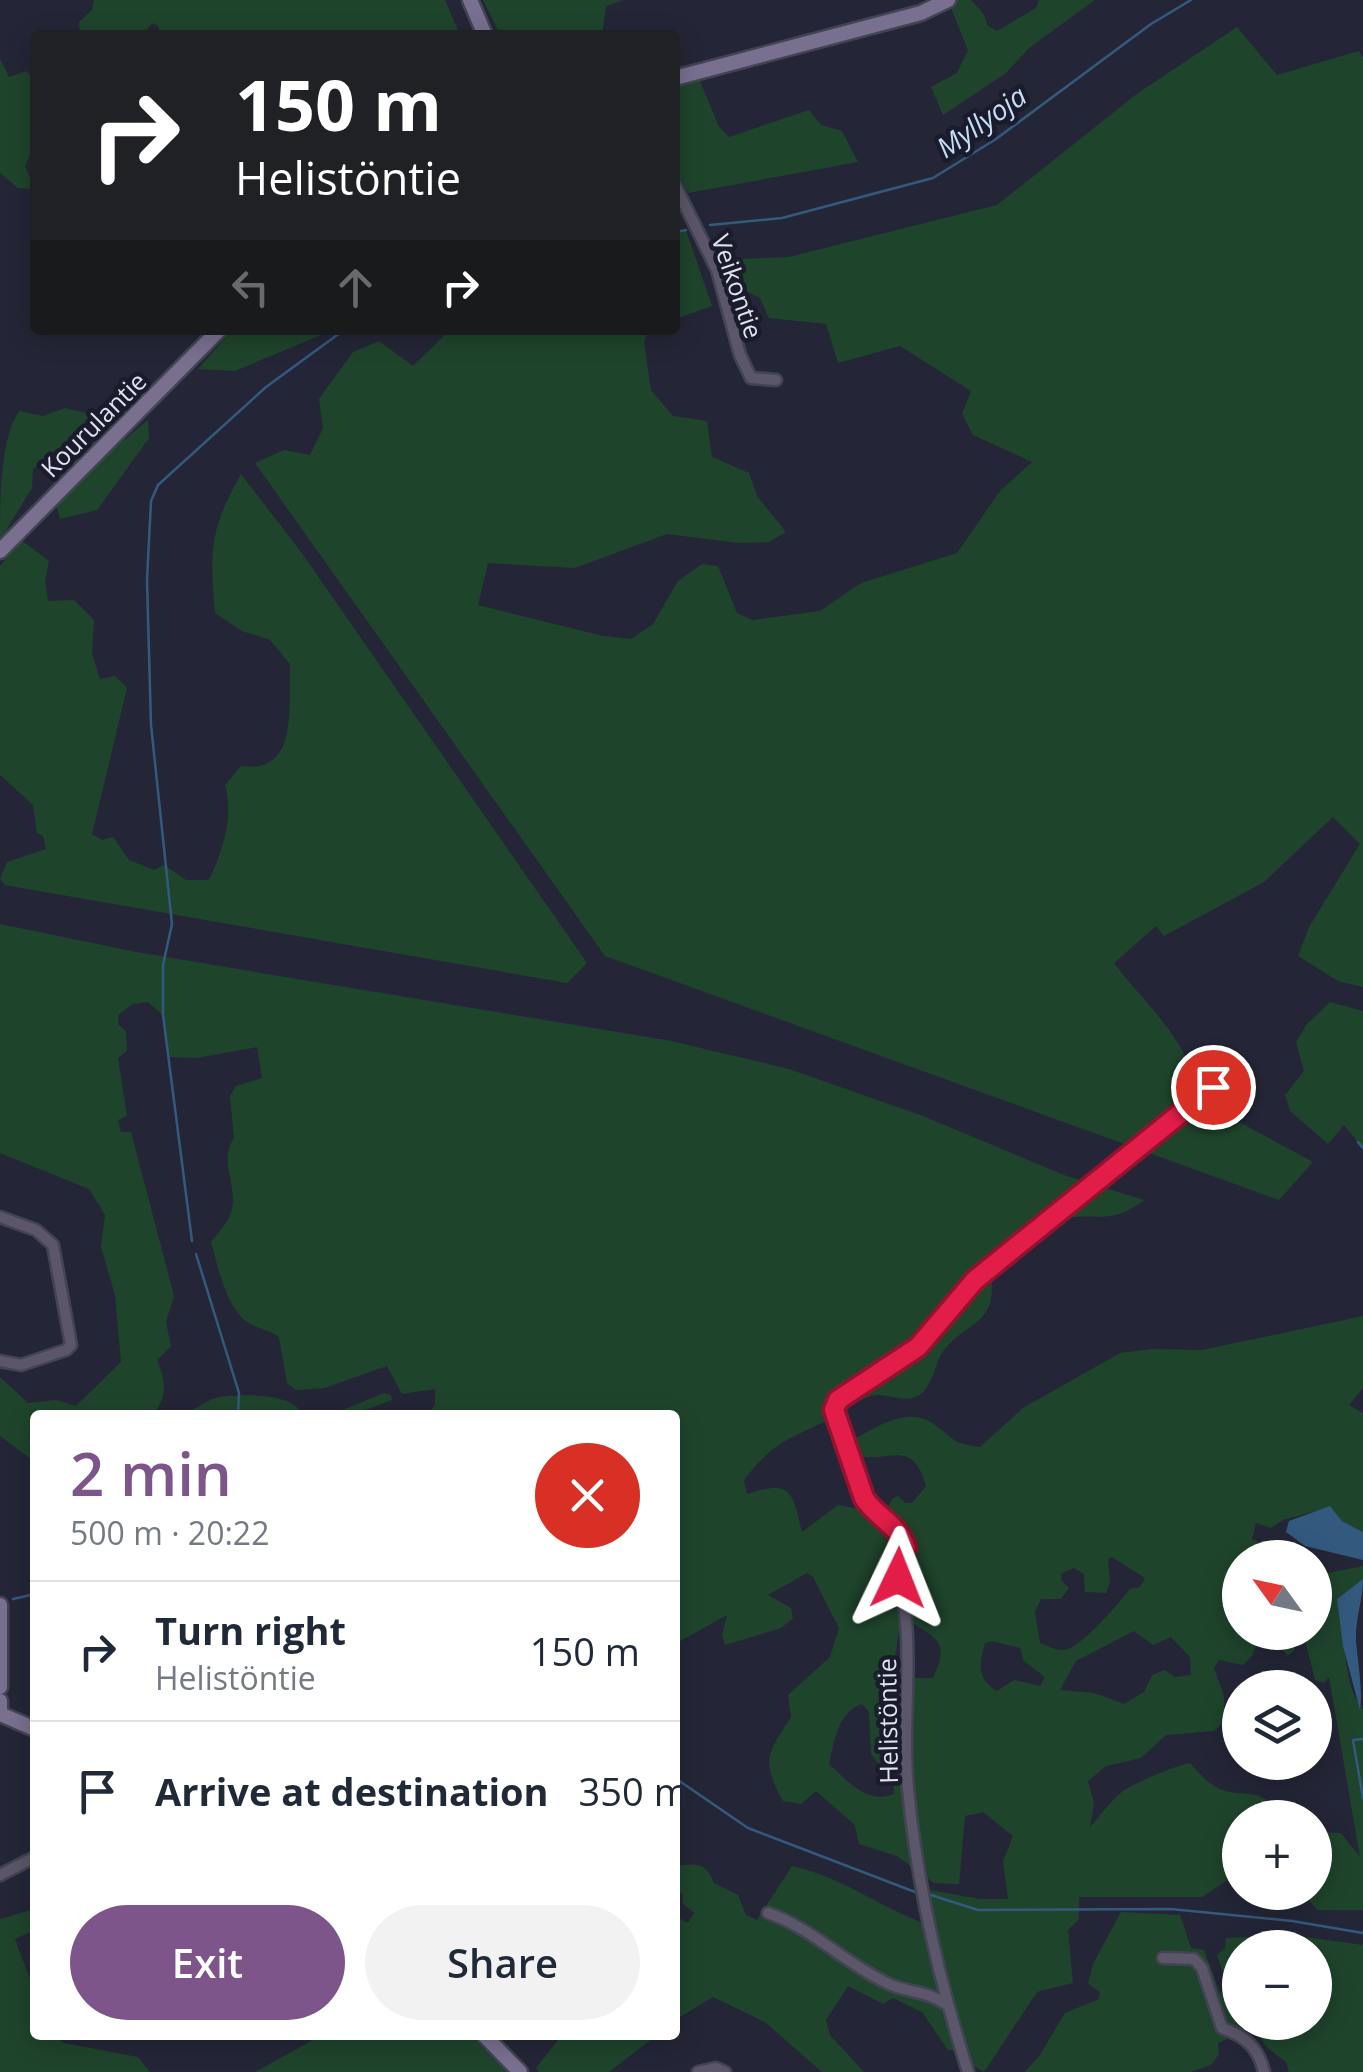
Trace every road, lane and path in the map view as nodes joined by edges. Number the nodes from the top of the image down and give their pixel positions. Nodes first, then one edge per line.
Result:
1 (470, 0) edge
2 (948, 0) edge
3 (483, 30) edge
4 (680, 77) edge
5 (680, 195) edge
6 (214, 335) edge
7 (776, 380) dead end
8 (0, 552) edge
9 (1213, 1087) dead end
10 (0, 1217) edge
11 (0, 1361) edge
12 (0, 1605) edge
13 (0, 1687) edge
14 (0, 1700) edge
15 (0, 1714) edge
16 (30, 1726) edge
17 (30, 1860) edge
18 (0, 1875) edge
19 (768, 1913) dead end
20 (1163, 1958) dead end
21 (947, 2005) junction
22 (489, 2040) edge
23 (520, 2072) edge
24 (698, 2072) edge
25 (725, 2072) edge
26 (968, 2072) edge
27 (1264, 2072) edge

1 - 3 street
2 - 4 street
5 - 7 street, Veikontie
6 - 8 street, Kourulantie
9 - 21 street, Helistöntie
10 - 11 street
12 - 13 street
14 - 15 street
15 - 16 street
17 - 18 street
19 - 21 street
20 - 27 street
21 - 26 street, Helistöntie
22 - 23 street
24 - 25 street

